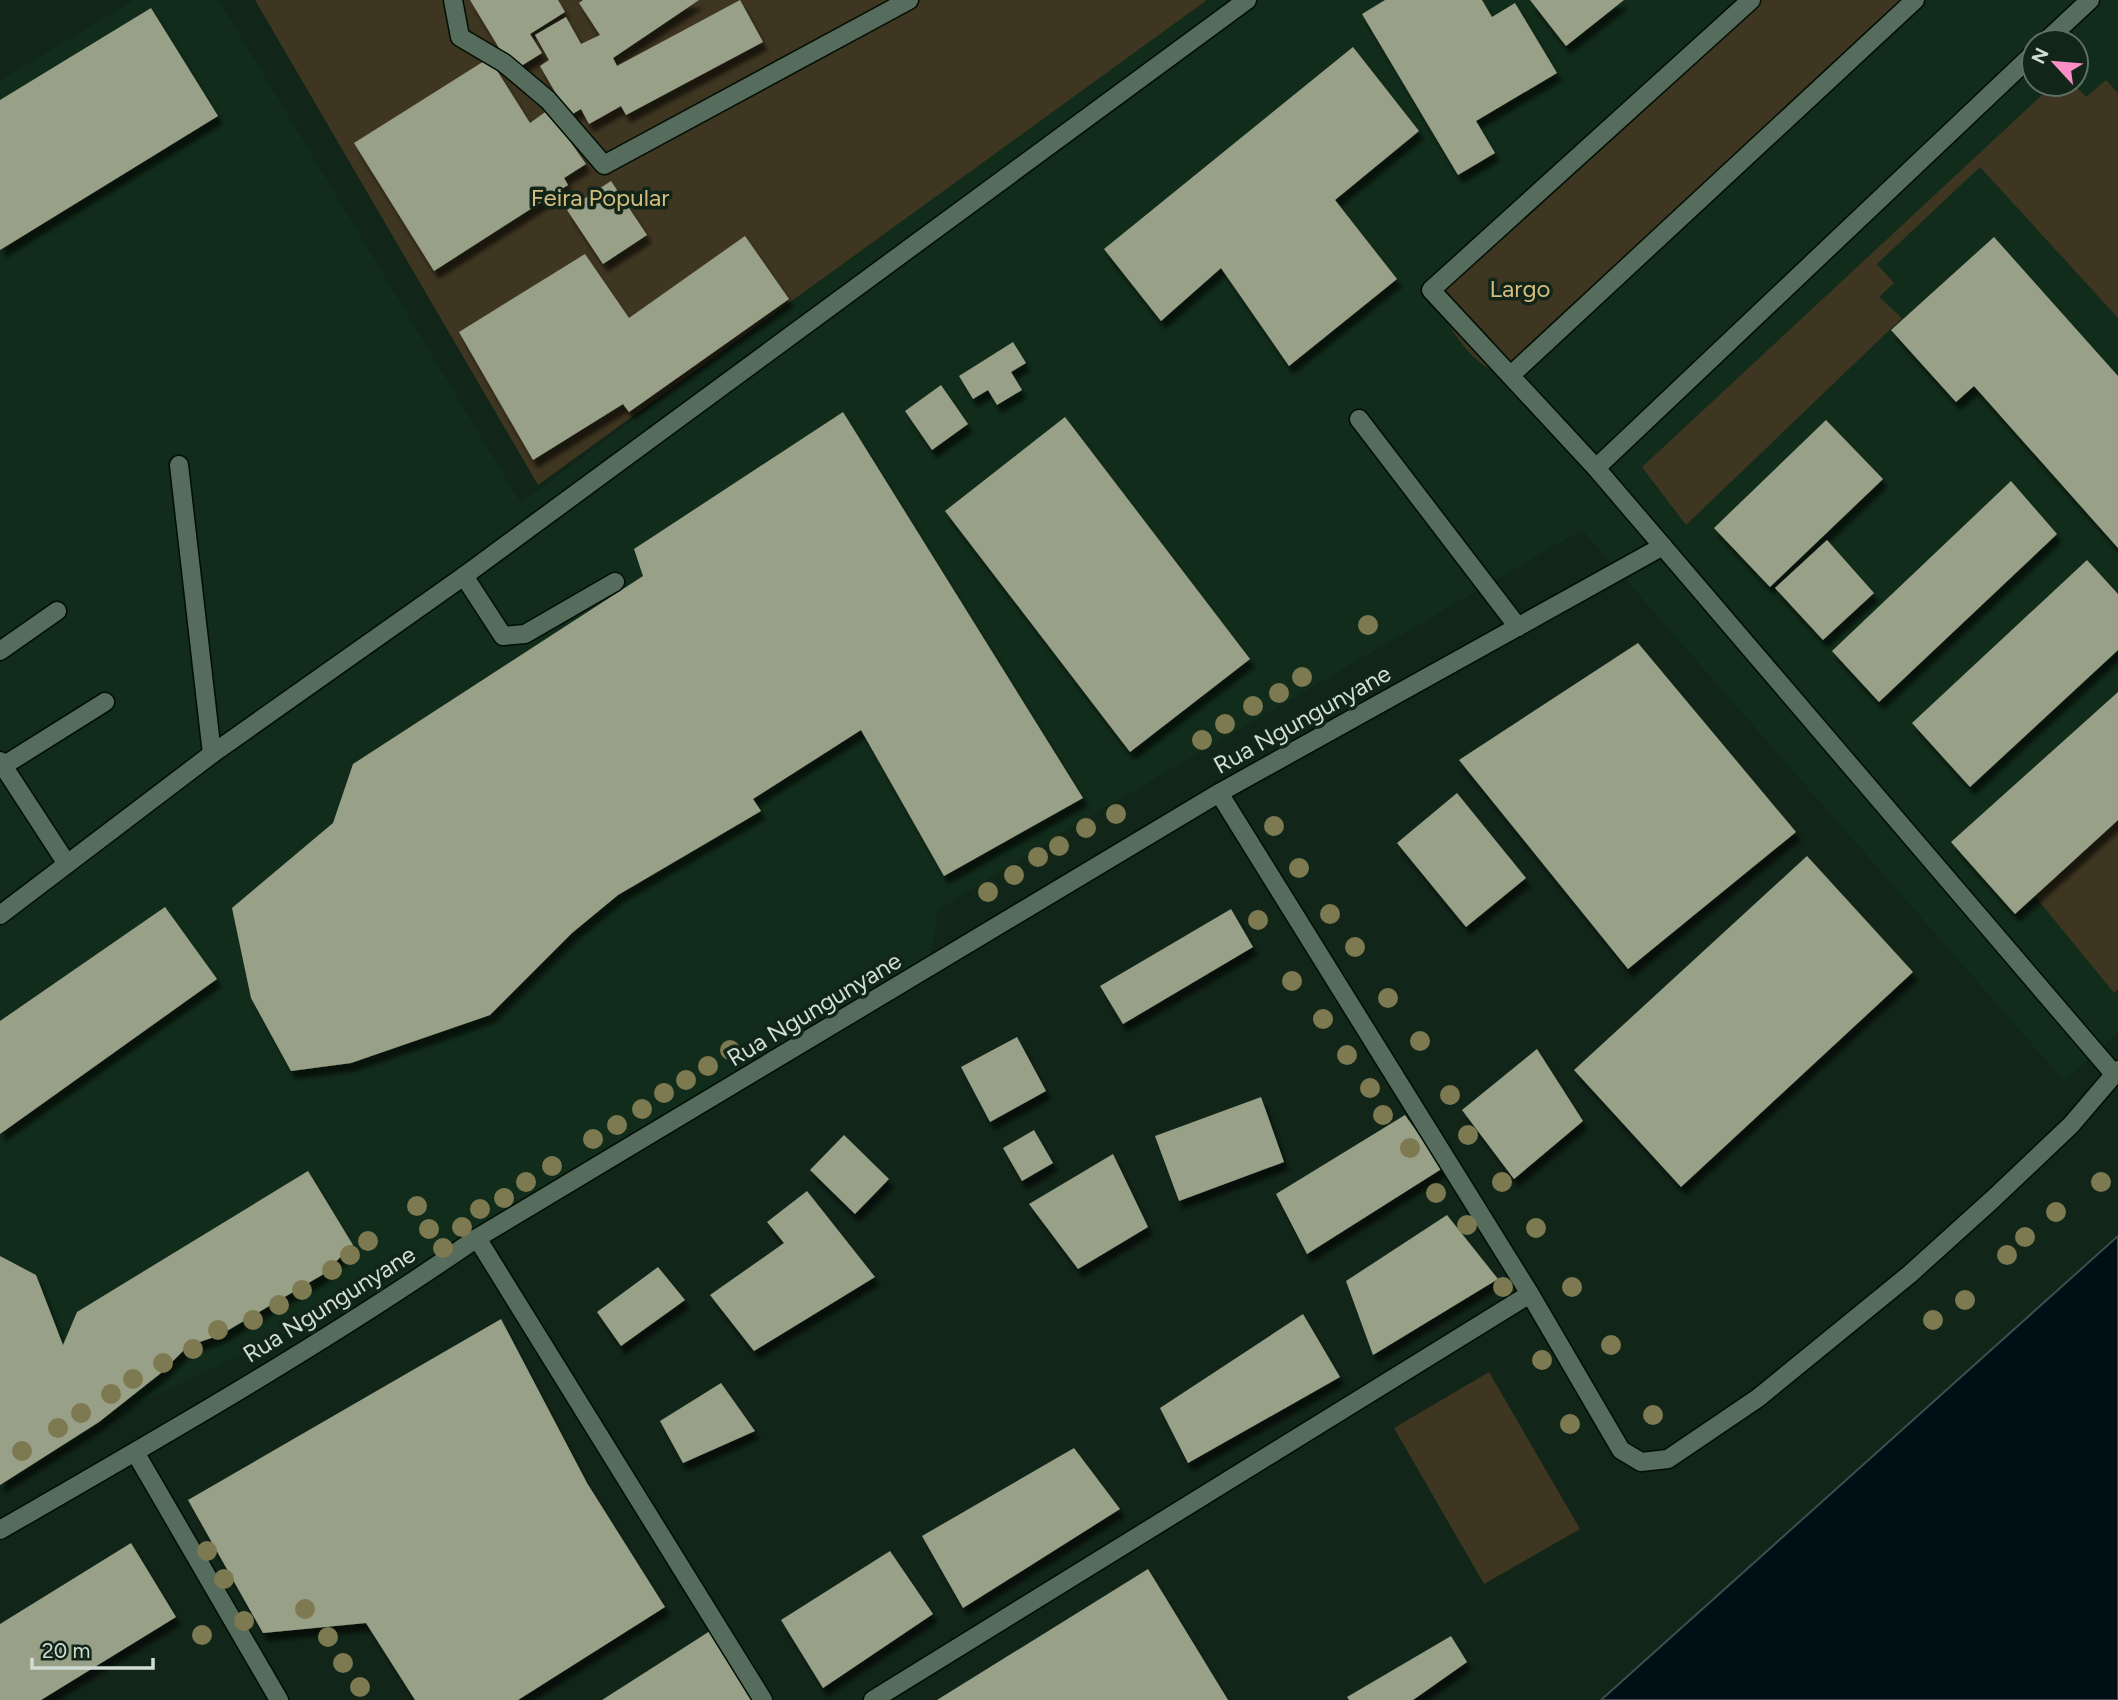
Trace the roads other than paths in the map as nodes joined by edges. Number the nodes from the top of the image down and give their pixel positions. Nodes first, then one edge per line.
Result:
1 (453, 0) edge
2 (909, 0) edge
3 (1247, 0) edge
4 (1751, 0) edge
5 (1915, 0) edge
6 (2090, 0) edge
7 (2060, 28) edge
8 (2020, 66) edge
9 (1511, 375) junction
10 (1359, 419) dead end
11 (179, 465) dead end
12 (1596, 468) junction
13 (1662, 546) junction
14 (464, 576) junction
15 (615, 582) dead end
16 (57, 611) dead end
17 (1518, 627) junction
18 (0, 652) edge
19 (105, 702) dead end
20 (212, 754) junction
21 (2, 764) edge
22 (1219, 793) junction
23 (67, 864) junction
24 (0, 915) edge
25 (2117, 1074) edge
26 (478, 1238) junction
27 (1530, 1294) junction
28 (135, 1452) junction
29 (0, 1530) edge
30 (279, 1700) edge
31 (763, 1700) edge
32 (873, 1700) edge

1 - 2 street
3 - 14 street
4 - 9 street
5 - 9 street
6 - 7 street
8 - 12 street
9 - 12 street
10 - 17 street
11 - 20 street
12 - 13 street
13 - 17 street, Rua Ngungunyane
13 - 25 street
14 - 15 street
14 - 20 street
16 - 18 street
17 - 22 street, Rua Ngungunyane
19 - 21 street
20 - 23 street
21 - 23 street
22 - 26 street, Rua Ngungunyane
22 - 27 street
23 - 24 street
25 - 27 street
26 - 28 street, Rua Ngungunyane
26 - 31 street
27 - 32 street
28 - 29 street, Rua Ngungunyane
28 - 30 street

